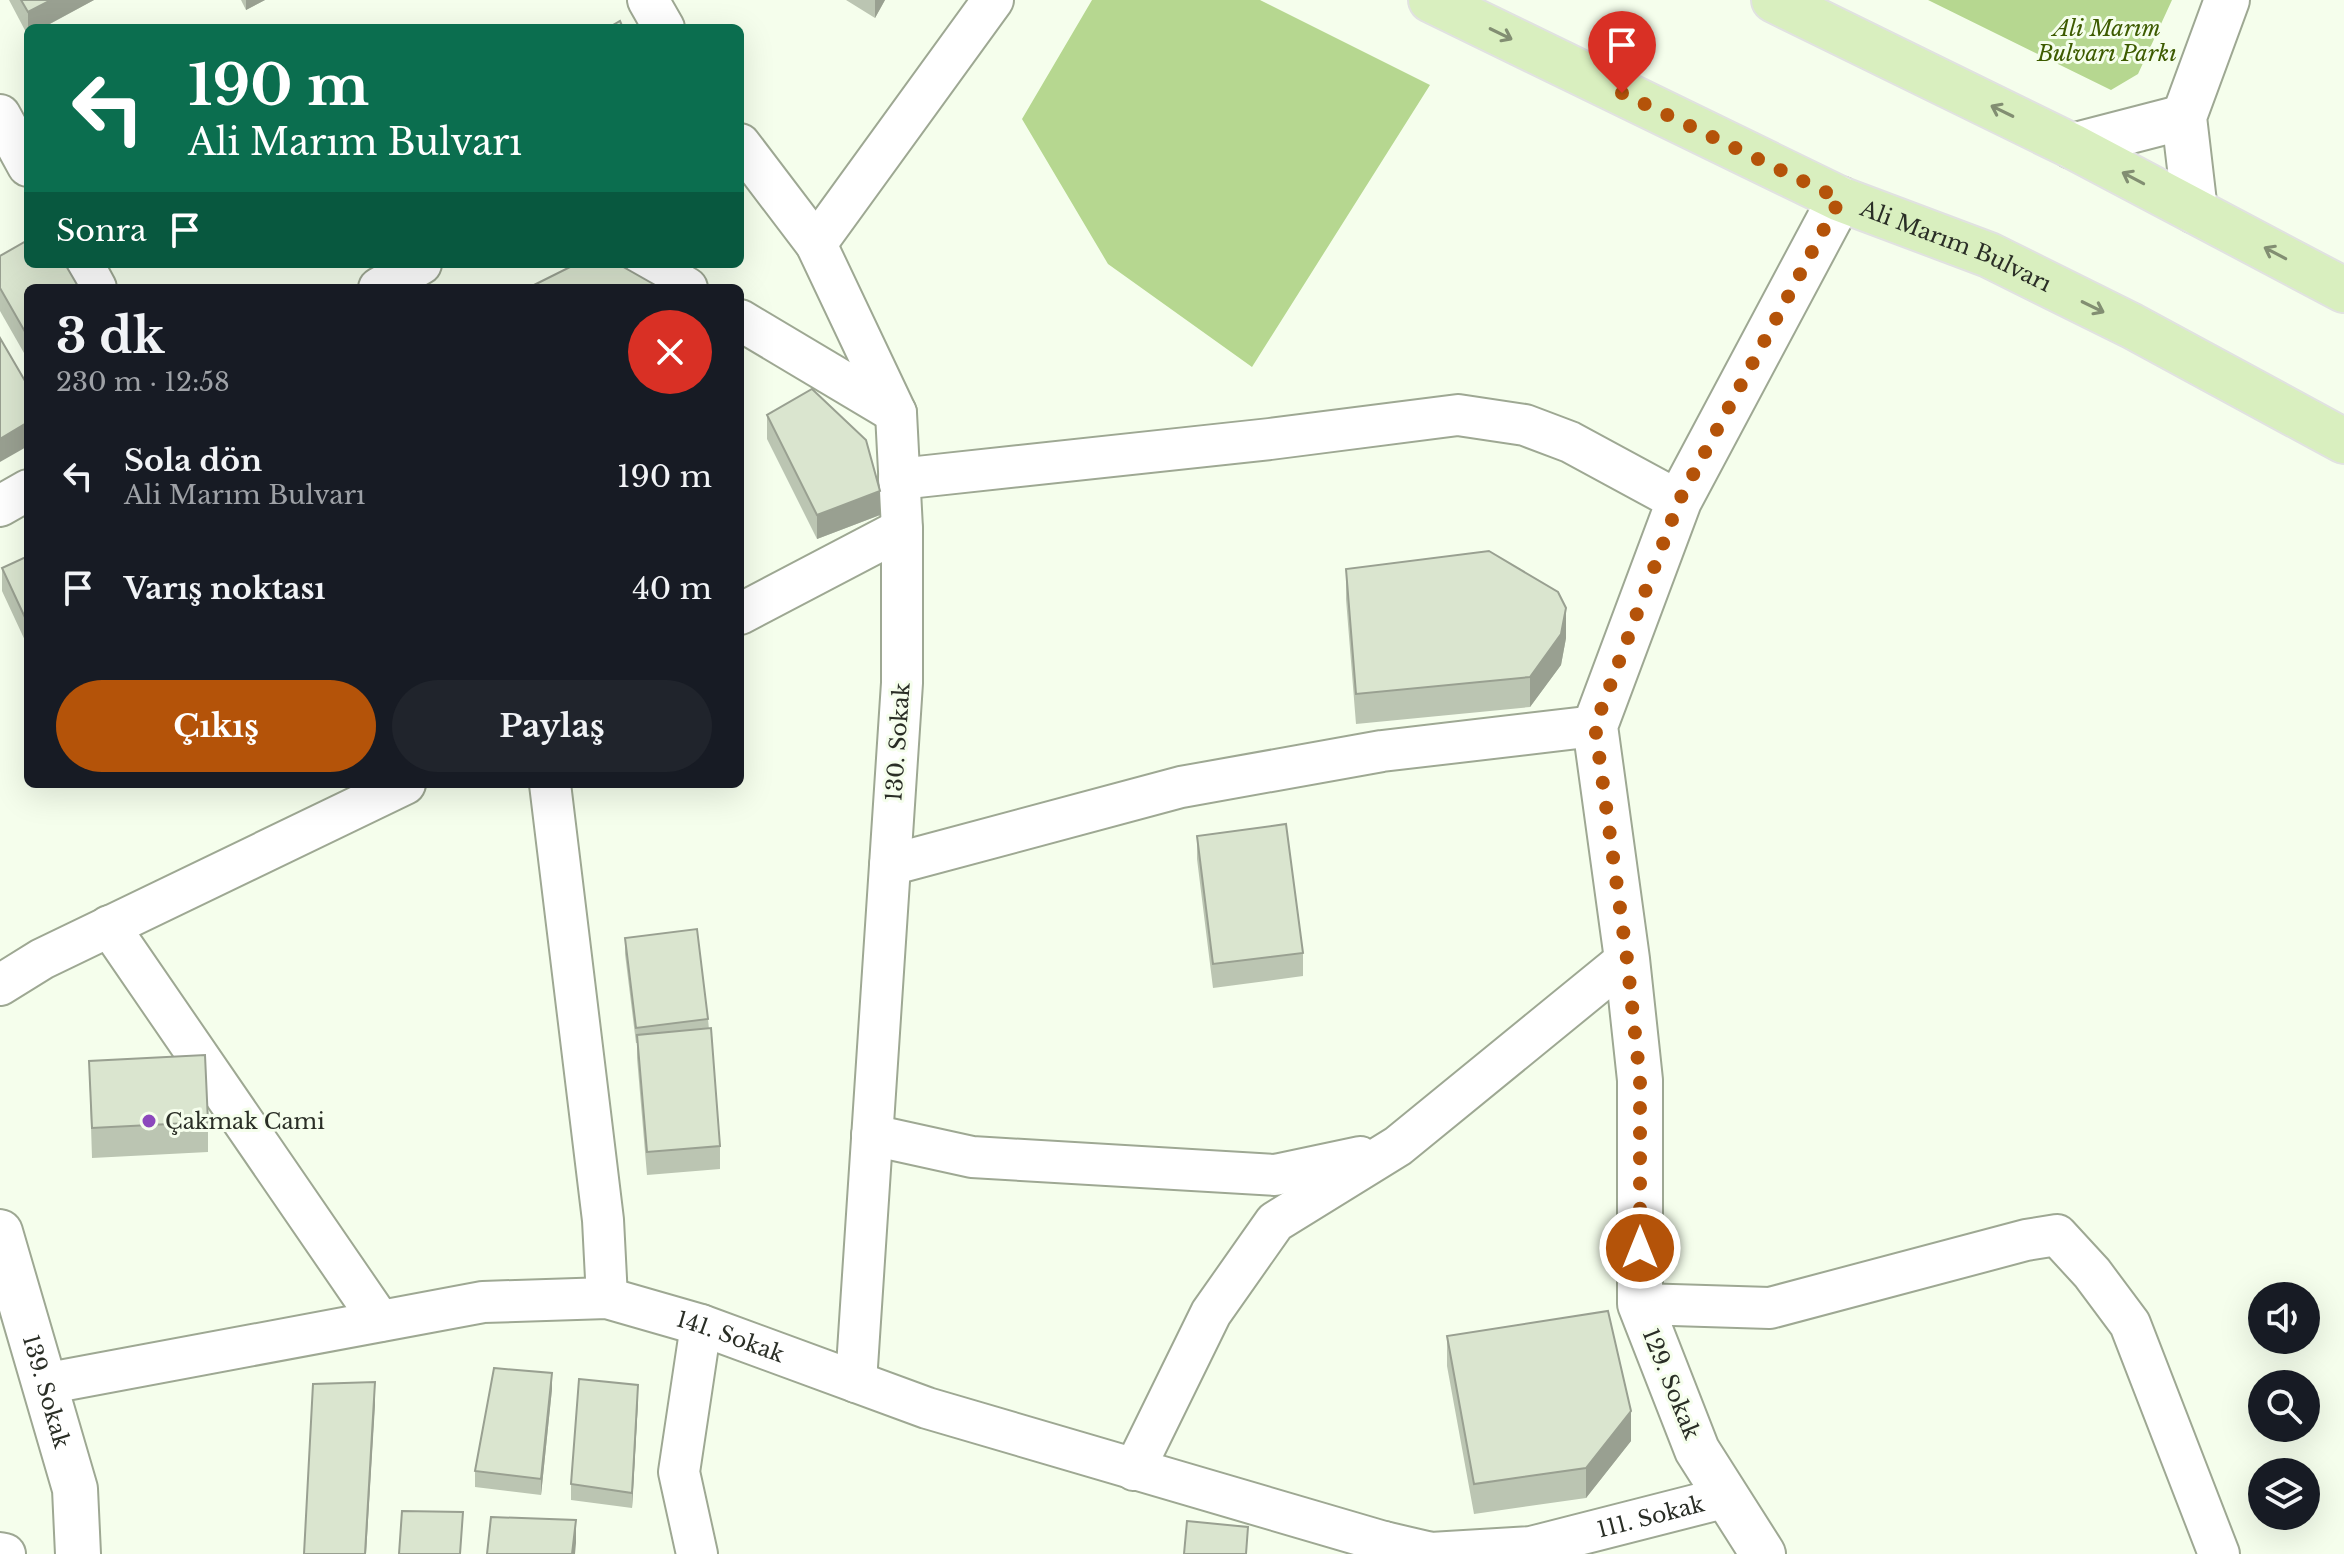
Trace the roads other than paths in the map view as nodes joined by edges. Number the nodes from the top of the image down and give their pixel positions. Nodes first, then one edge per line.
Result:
1 (648, 0) edge
2 (993, 0) edge
3 (1431, 0) edge
4 (1774, 0) edge
5 (2227, 0) edge
6 (662, 24) edge
7 (0, 115) edge
8 (2184, 117) junction
9 (2072, 146) junction
10 (744, 149) edge
11 (24, 159) edge
12 (1840, 199) junction
13 (2195, 211) junction
14 (816, 244) junction
15 (414, 268) edge
16 (654, 268) edge
17 (386, 284) edge
18 (680, 284) edge
19 (2344, 290) edge
20 (744, 322) edge
21 (896, 413) junction
22 (2344, 441) edge
23 (899, 479) junction
24 (24, 492) edge
25 (1679, 501) junction
26 (0, 506) edge
27 (902, 529) junction
28 (744, 612) edge
29 (1595, 726) junction
30 (397, 788) edge
31 (550, 788) edge
32 (890, 865) junction
33 (109, 926) junction
34 (1627, 959) junction
35 (0, 985) edge
36 (872, 1135) junction
37 (1398, 1146) junction
38 (0, 1232) edge
39 (607, 1298) junction
40 (1640, 1304) junction
41 (380, 1321) junction
42 (701, 1325) junction
43 (856, 1382) junction
44 (44, 1384) junction
45 (1134, 1470) junction
46 (1727, 1497) junction
47 (1385, 1548) edge
48 (78, 1554) edge
49 (697, 1554) edge
50 (1763, 1554) edge
51 (2219, 1554) edge

1 - 6 street
2 - 14 street
3 -> 12 main road, Ali Marım Bulvarı
9 -> 4 main road
5 - 8 street
7 - 11 street
8 - 9 street
8 - 13 street
13 -> 9 main road
10 - 14 street, 130. Sokak
12 -> 22 main road, Ali Marım Bulvarı
12 - 25 street, 129. Sokak
19 -> 13 main road
14 - 21 street, 130. Sokak
15 - 17 street
16 - 18 street
20 - 21 street
21 - 23 street, 130. Sokak
23 - 25 street
23 - 27 street, 130. Sokak
24 - 26 street
25 - 29 street, 129. Sokak
27 - 28 street
27 - 32 street, 130. Sokak
29 - 32 street
29 - 34 street, 129. Sokak
30 - 33 street
31 - 39 street
32 - 36 street, 130. Sokak
33 - 35 street
33 - 41 street
34 - 37 street
34 - 40 street, 129. Sokak
36 - 37 street
36 - 43 street, 130. Sokak
37 - 45 street
38 - 44 street, 139. Sokak
39 - 41 street, 141. Sokak
39 - 42 street, 141. Sokak
40 - 46 street, 129. Sokak
40 - 51 street
41 - 44 street, 141. Sokak
42 - 43 street, 141. Sokak
42 - 49 street
43 - 45 street, 141. Sokak
44 - 48 street, 139. Sokak
45 - 47 street, 141. Sokak
46 - 47 street, 111. Sokak
46 - 50 street, 129. Sokak

